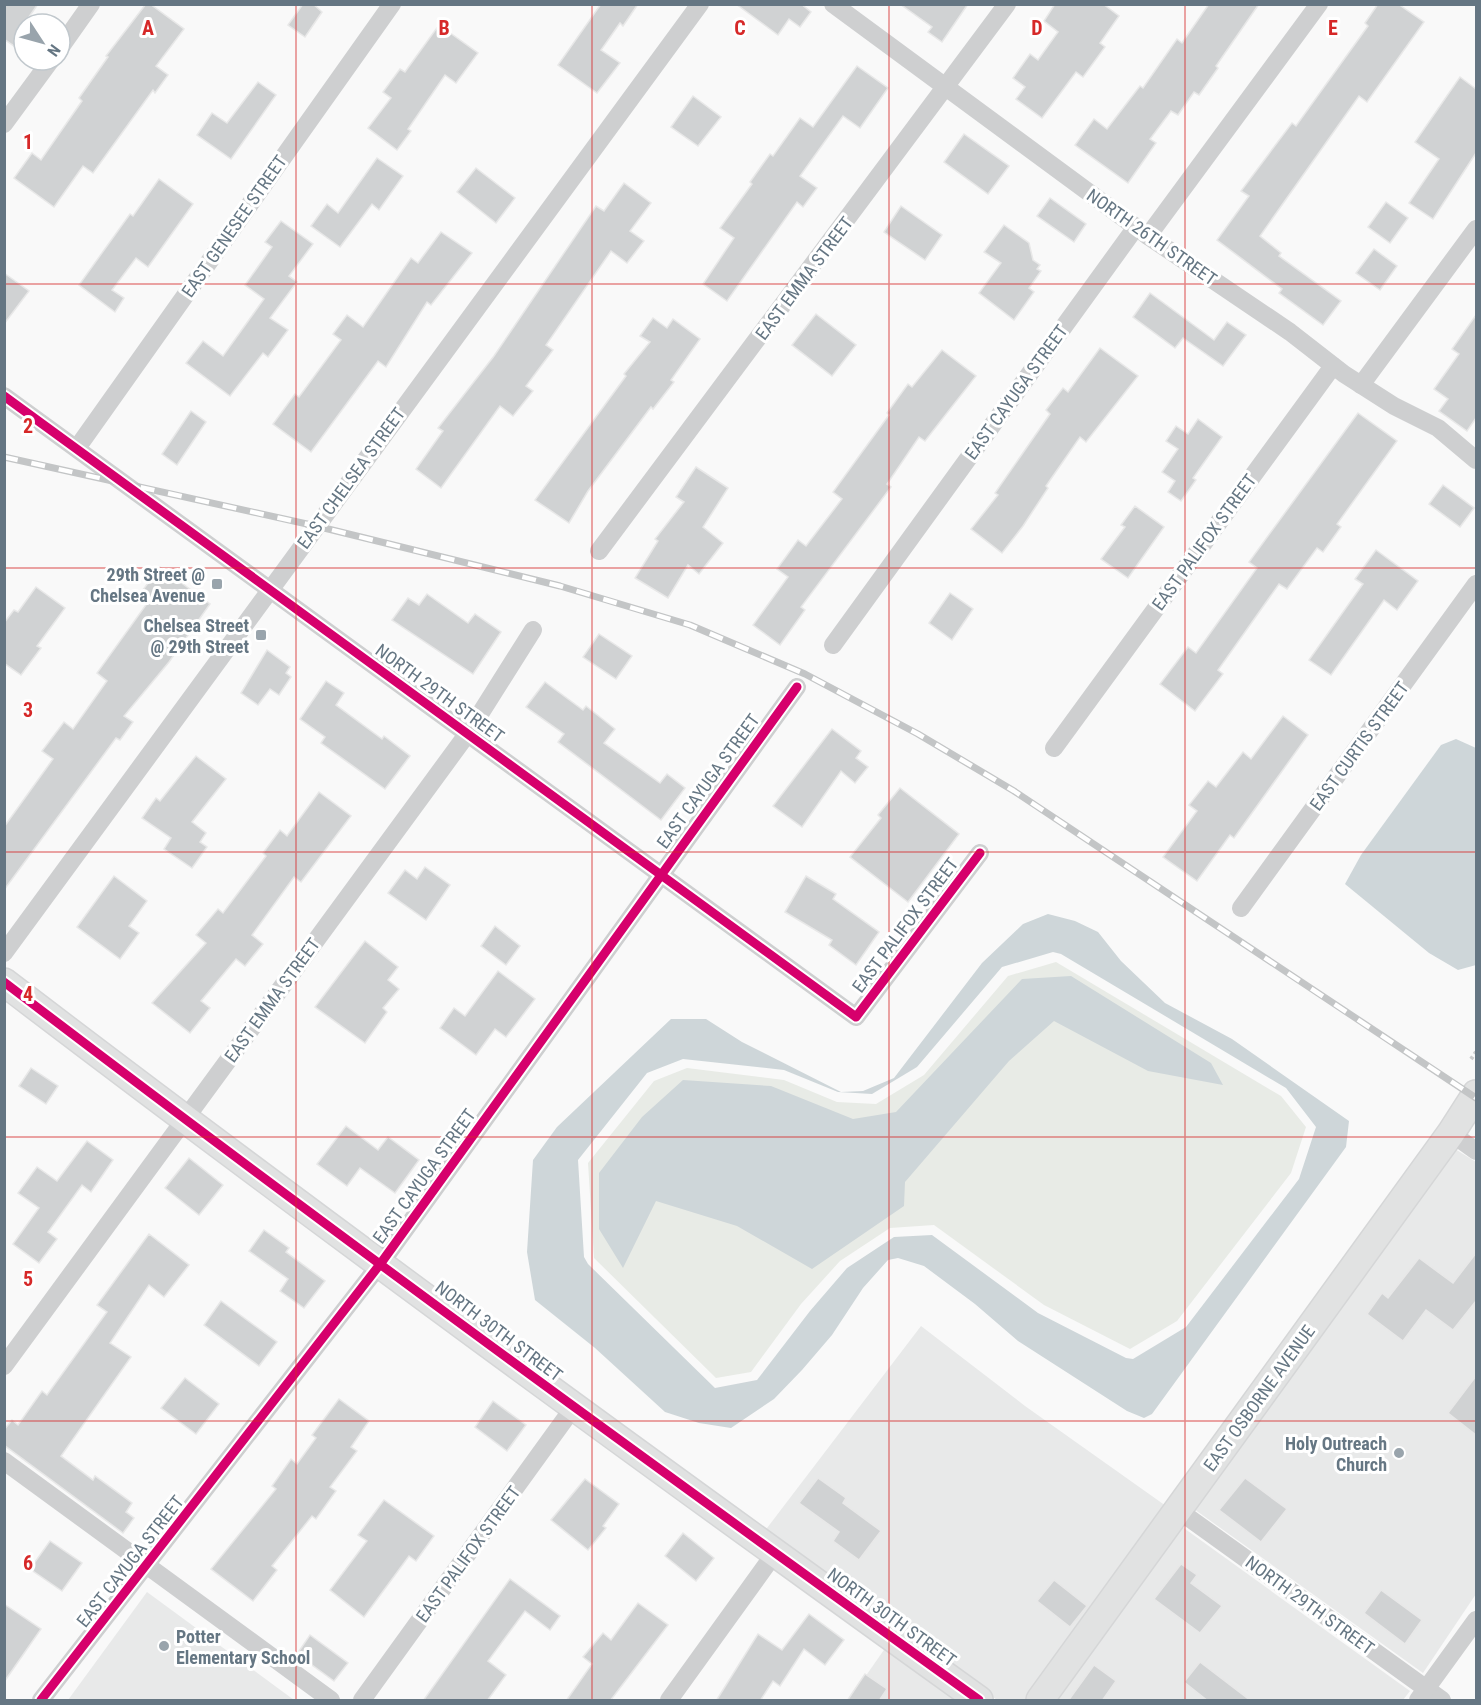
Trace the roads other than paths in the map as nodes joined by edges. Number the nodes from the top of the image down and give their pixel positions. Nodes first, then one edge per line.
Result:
1 (91, 4) edge
2 (392, 4) edge
3 (700, 4) edge
4 (833, 4) edge
5 (1008, 4) edge
6 (1318, 4) edge
7 (72, 31) edge
8 (42, 72) edge
9 (946, 87) junction
10 (4, 124) edge
11 (1476, 229) edge
12 (1142, 231) junction
13 (1333, 366) junction
14 (1361, 385) junction
15 (4, 396) edge
16 (77, 448) junction
17 (1476, 460) edge
18 (599, 551) dead end
19 (1476, 584) edge
20 (268, 591) junction
21 (533, 630) dead end
22 (833, 645) dead end
23 (797, 687) dead end
24 (468, 734) junction
25 (1054, 748) dead end
26 (980, 853) dead end
27 (661, 875) junction
28 (1241, 908) dead end
29 (4, 953) edge
30 (4, 982) edge
31 (856, 1017) joint
32 (1476, 1094) edge
33 (184, 1119) junction
34 (1451, 1133) junction
35 (1476, 1151) edge
36 (381, 1263) junction
37 (4, 1366) edge
38 (573, 1408) junction
39 (4, 1461) edge
40 (1178, 1510) junction
41 (775, 1553) junction
42 (148, 1565) junction
43 (1476, 1620) edge
44 (1422, 1695) edge
45 (41, 1701) edge
46 (331, 1701) edge
47 (362, 1701) edge
48 (669, 1701) edge
49 (979, 1701) edge
50 (1040, 1701) edge
51 (1442, 1701) edge

1 - 7 street
2 - 16 street, EAST GENESEE STREET
3 - 20 street, EAST CHELSEA STREET
4 - 9 street, NORTH 26TH STREET
5 - 9 street, EAST EMMA STREET
6 - 12 street, EAST CAYUGA STREET
8 - 10 street
9 - 12 street, NORTH 26TH STREET
9 - 18 street, EAST EMMA STREET
11 - 14 street
12 - 13 street, NORTH 26TH STREET
12 - 22 street, EAST CAYUGA STREET
13 - 14 street, NORTH 26TH STREET
13 - 25 street, EAST PALIFOX STREET
14 - 17 street, NORTH 26TH STREET
15 - 16 street, NORTH 29TH STREET
16 - 20 street, NORTH 29TH STREET
19 - 28 street, EAST CURTIS STREET
20 - 24 street, NORTH 29TH STREET
20 - 29 street, EAST CHELSEA STREET
21 - 24 street, EAST EMMA STREET
23 - 27 street, EAST CAYUGA STREET
24 - 27 street, NORTH 29TH STREET
24 - 33 street, EAST EMMA STREET
26 - 31 street, EAST PALIFOX STREET
27 - 31 street, NORTH 29TH STREET
27 - 36 street, EAST CAYUGA STREET
30 - 33 street, NORTH 30TH STREET
32 - 34 street, EAST OSBORNE AVENUE
33 - 36 street, NORTH 30TH STREET
33 - 37 street, EAST EMMA STREET
34 - 35 street
34 - 40 street, EAST OSBORNE AVENUE
36 - 38 street, NORTH 30TH STREET
36 - 42 street, EAST CAYUGA STREET
38 - 41 street, NORTH 30TH STREET
38 - 47 street, EAST PALIFOX STREET
39 - 42 street
40 - 44 street, NORTH 29TH STREET
40 - 50 street, EAST OSBORNE AVENUE
41 - 48 street
41 - 49 street, NORTH 30TH STREET
42 - 45 street, EAST CAYUGA STREET
42 - 46 street
43 - 44 street
44 - 51 street, NORTH 29TH STREET

